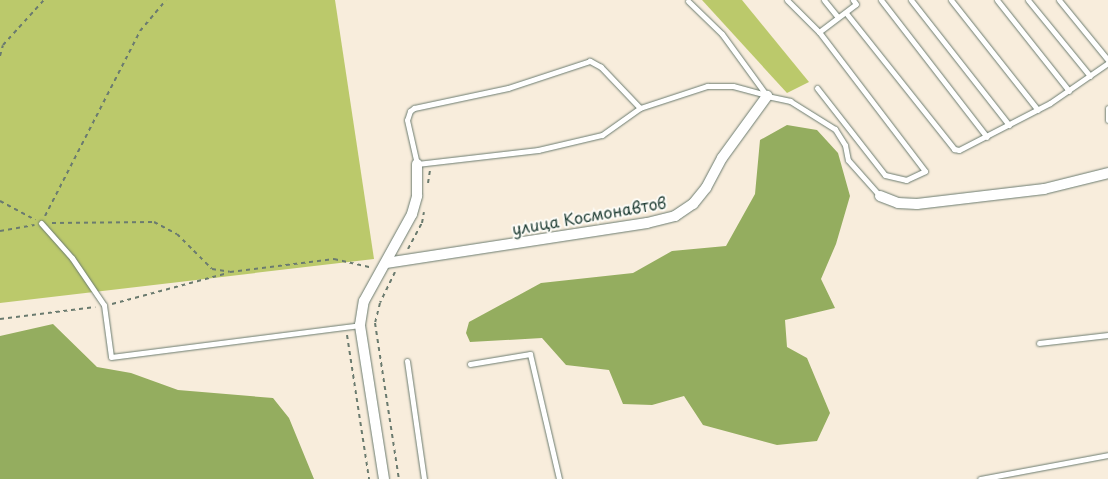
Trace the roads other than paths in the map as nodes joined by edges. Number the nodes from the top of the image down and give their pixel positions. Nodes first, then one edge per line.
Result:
1 (688, 0) edge
2 (787, 0) edge
3 (824, 0) edge
4 (862, 0) edge
5 (881, 0) edge
6 (911, 0) edge
7 (951, 0) edge
8 (997, 0) edge
9 (1028, 0) edge
10 (1059, 0) edge
11 (854, 2) edge
12 (846, 13) junction
13 (838, 17) junction
14 (820, 32) junction
15 (1108, 62) edge
16 (1090, 76) junction
17 (817, 88) dead end
18 (1069, 91) junction
19 (767, 96) junction
20 (640, 108) junction
21 (1108, 108) edge
22 (1038, 110) junction
23 (1108, 120) edge
24 (1008, 125) junction
25 (987, 137) junction
26 (416, 164) junction
27 (1108, 172) edge
28 (880, 196) joint
29 (41, 223) road end
30 (383, 267) junction
31 (360, 325) junction
32 (1108, 335) edge
33 (1039, 343) dead end
34 (407, 361) dead end
35 (470, 364) dead end
36 (1108, 455) edge
37 (384, 479) edge
38 (424, 479) edge
39 (559, 479) edge
40 (980, 479) edge

1 - 19 lane
2 - 14 lane
3 - 13 lane
4 - 11 lane
5 - 25 lane
6 - 24 lane
7 - 22 lane
8 - 18 lane
9 - 16 lane
10 - 15 lane
11 - 12 lane
12 - 13 lane
12 - 25 lane
13 - 14 lane
14 - 17 lane
15 - 16 lane
16 - 18 lane
18 - 22 lane
19 - 20 lane
19 - 28 lane
19 - 30 street, улица Космонавтов
20 - 26 lane
20 - 26 lane
21 - 23 lane
22 - 24 lane
24 - 25 lane
26 - 30 street
27 - 28 street
29 - 31 lane
30 - 31 street
31 - 37 street
32 - 33 lane
34 - 38 lane
35 - 39 lane
36 - 40 lane

